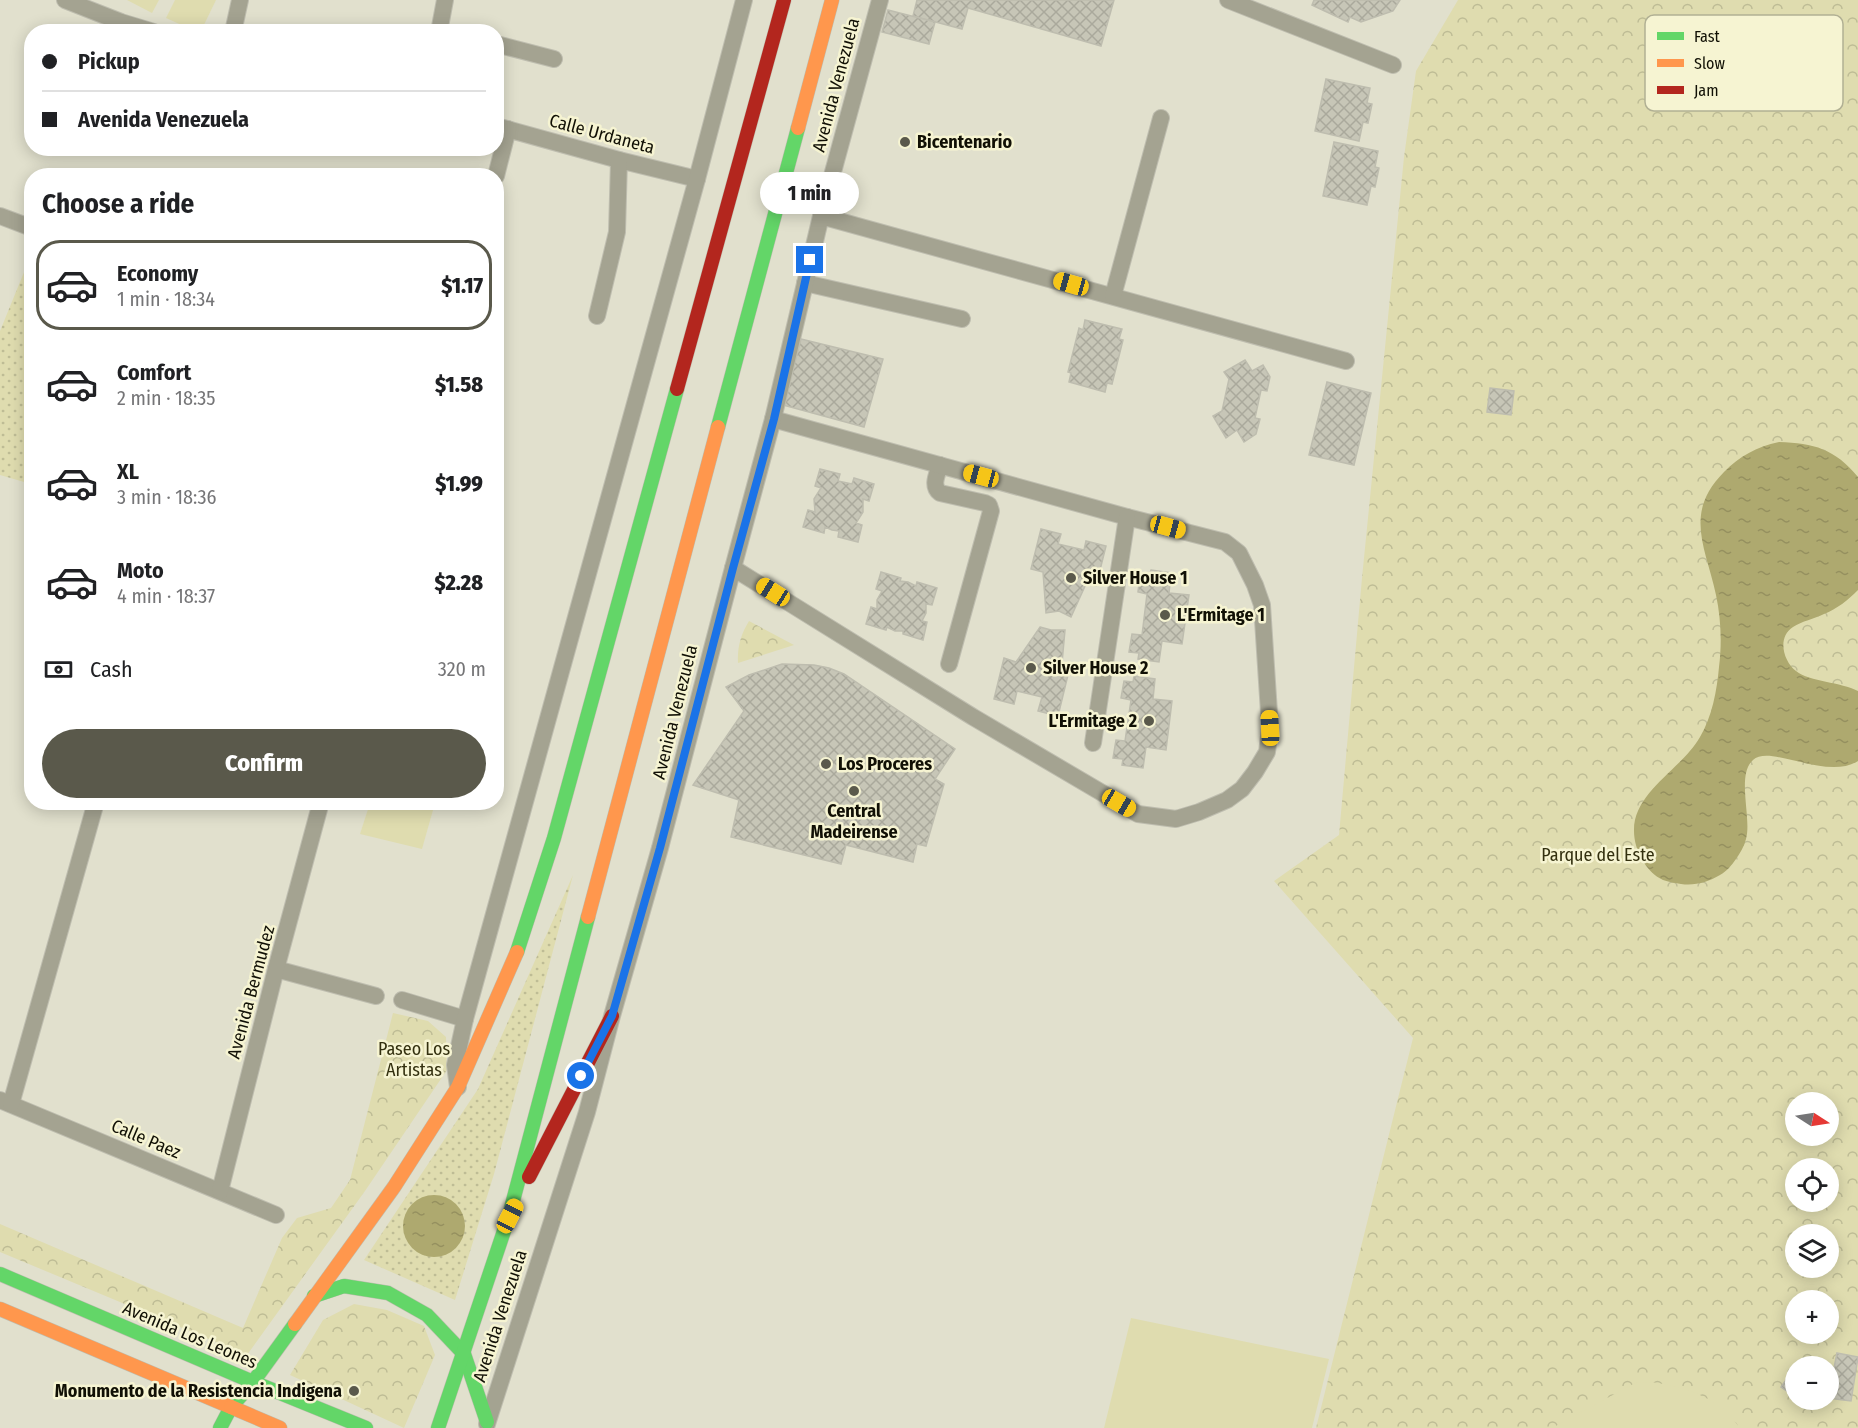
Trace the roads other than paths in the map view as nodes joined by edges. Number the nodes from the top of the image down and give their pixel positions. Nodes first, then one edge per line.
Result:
1 (65, 0) edge
2 (240, 0) edge
3 (446, 0) edge
4 (744, 0) edge
5 (784, 0) edge
6 (832, 0) edge
7 (880, 0) edge
8 (1228, 0) edge
9 (128, 24) edge
10 (235, 24) edge
11 (444, 24) edge
12 (504, 46) edge
13 (554, 59) dead end
14 (1394, 65) dead end
15 (1161, 118) dead end
16 (504, 129) edge
17 (619, 160) junction
18 (698, 179) junction
19 (0, 216) edge
20 (821, 216) junction
21 (24, 225) edge
22 (805, 283) junction
23 (1113, 296) junction
24 (597, 316) dead end
25 (962, 319) dead end
26 (1346, 361) dead end
27 (774, 419) junction
28 (940, 465) junction
29 (1127, 517) junction
30 (733, 568) junction
31 (950, 664) dead end
32 (1093, 743) dead end
33 (94, 810) edge
34 (319, 810) edge
35 (276, 969) junction
36 (376, 996) dead end
37 (402, 1000) dead end
38 (612, 1016) junction
39 (465, 1019) junction
40 (458, 1087) junction
41 (5, 1102) edge
42 (220, 1191) junction
43 (276, 1215) dead end
44 (510, 1216) junction
45 (0, 1274) edge
46 (314, 1296) junction
47 (0, 1310) edge
48 (465, 1354) junction
49 (253, 1382) junction
50 (231, 1407) junction
51 (487, 1425) edge
52 (220, 1428) edge
53 (280, 1428) edge
54 (366, 1428) edge
55 (438, 1428) edge

1 - 9 street
2 - 10 street
3 - 11 street
4 - 18 street
5 - 40 street
6 - 44 street, Avenida Venezuela
7 - 20 street, Avenida Venezuela
8 - 14 street
12 - 13 street
15 - 23 street
16 - 17 street, Calle Urdaneta
17 - 18 street, Calle Urdaneta
17 - 24 street
18 - 39 street
19 - 21 street
20 - 22 street, Avenida Venezuela
20 - 23 street
22 - 25 street
22 - 27 street, Avenida Venezuela
23 - 26 street
27 - 28 street
27 - 30 street, Avenida Venezuela
28 - 29 street
28 - 31 street
29 - 30 street
29 - 32 street
30 - 38 street, Avenida Venezuela
33 - 41 street
34 - 35 street, Avenida Bermudez
35 - 36 street
35 - 42 street, Avenida Bermudez
37 - 39 street
38 - 44 street
38 - 51 street, Avenida Venezuela
39 - 40 street
40 - 46 street
41 - 42 street, Calle Paez
42 - 43 street, Calle Paez
44 - 48 street, Avenida Venezuela
45 - 49 street, Avenida Los Leones
46 - 48 street
46 - 49 street
47 - 50 street
48 - 51 street
48 - 55 street, Avenida Venezuela
49 - 50 street
49 - 54 street, Avenida Los Leones
50 - 52 street
50 - 53 street

